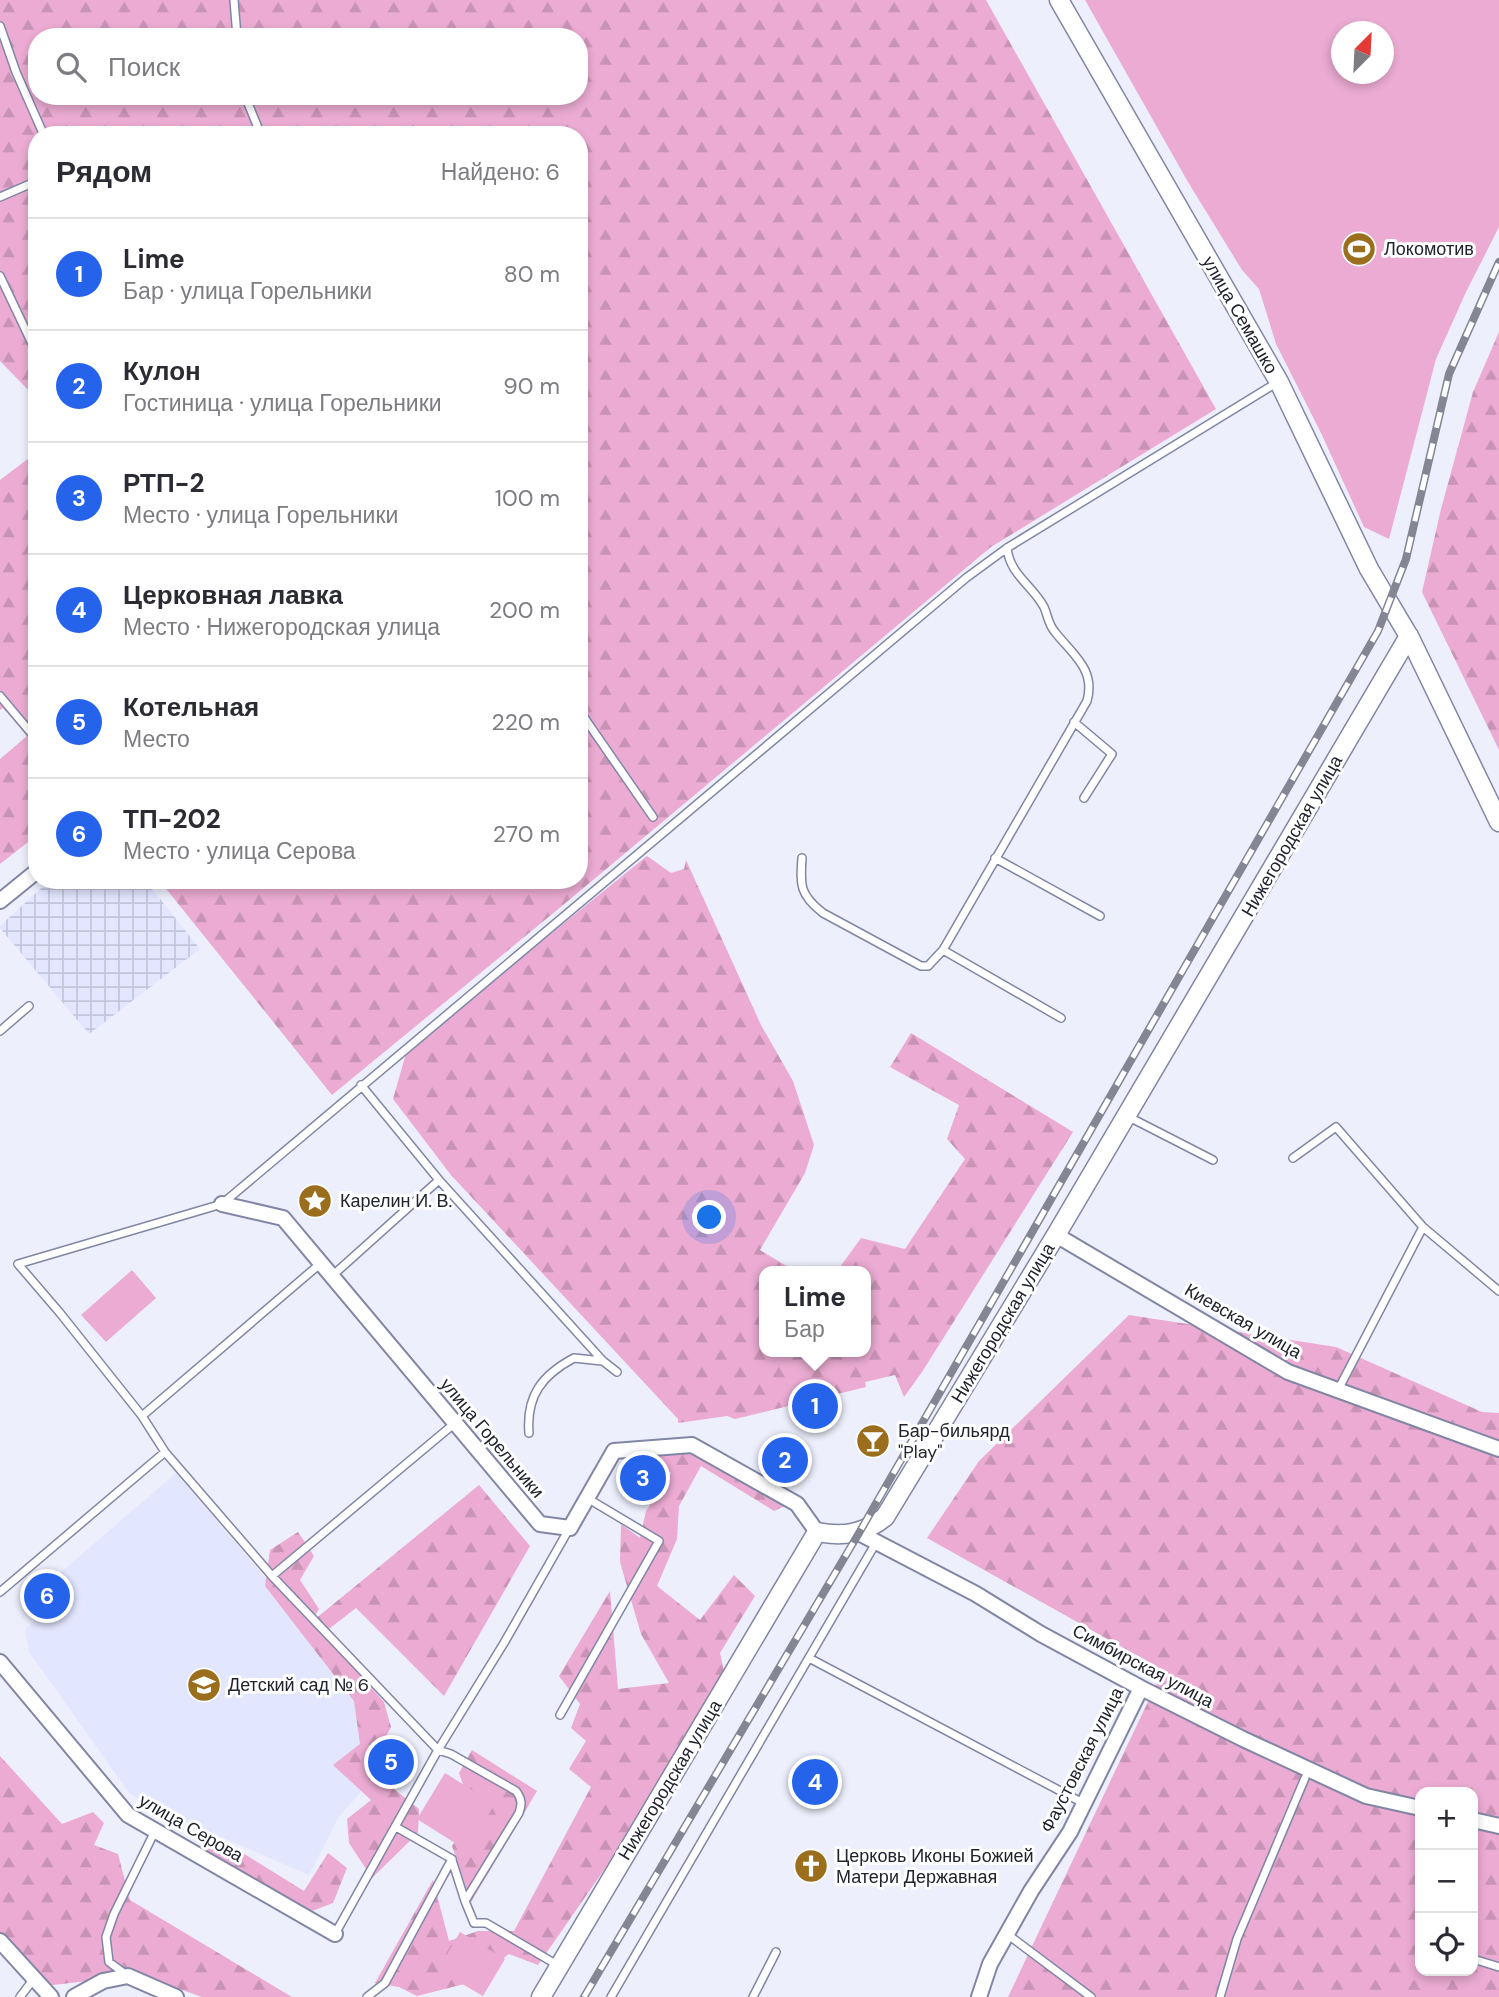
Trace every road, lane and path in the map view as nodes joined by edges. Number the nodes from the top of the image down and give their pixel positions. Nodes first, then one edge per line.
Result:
1 (234, 0) edge
2 (1059, 0) edge
3 (0, 26) edge
4 (236, 28) edge
5 (28, 99) edge
6 (31, 105) edge
7 (249, 105) edge
8 (40, 126) edge
9 (257, 126) edge
10 (28, 185) edge
11 (0, 197) edge
12 (0, 276) edge
13 (28, 335) edge
14 (1279, 382) junction
15 (1007, 548) junction
16 (1409, 636) junction
17 (0, 696) edge
18 (588, 722) edge
19 (1074, 722) junction
20 (28, 729) edge
21 (1084, 798) dead end
22 (653, 817) dead end
23 (1499, 822) edge
24 (802, 858) dead end
25 (995, 858) junction
26 (28, 878) edge
27 (0, 901) edge
28 (1100, 916) dead end
29 (943, 950) junction
30 (29, 1006) dead end
31 (1061, 1018) dead end
32 (0, 1031) edge
33 (361, 1085) junction
34 (1126, 1116) junction
35 (1293, 1158) dead end
36 (1213, 1160) dead end
37 (439, 1180) junction
38 (222, 1204) junction
39 (1423, 1227) junction
40 (1056, 1235) junction
41 (321, 1264) junction
42 (332, 1276) junction
43 (1499, 1291) edge
44 (603, 1361) junction
45 (617, 1372) dead end
46 (1338, 1390) junction
47 (142, 1416) junction
48 (455, 1423) junction
49 (529, 1433) dead end
50 (1499, 1449) edge
51 (164, 1452) junction
52 (587, 1498) junction
53 (570, 1528) junction
54 (817, 1532) junction
55 (859, 1532) junction
56 (877, 1541) junction
57 (272, 1576) junction
58 (0, 1591) edge
59 (809, 1658) junction
60 (0, 1661) edge
61 (1141, 1688) junction
62 (560, 1715) dead end
63 (438, 1749) junction
64 (1305, 1778) dead end
65 (1083, 1802) junction
66 (1415, 1807) edge
67 (1478, 1821) edge
68 (1499, 1826) edge
69 (396, 1827) junction
70 (155, 1831) junction
71 (452, 1860) junction
72 (465, 1901) junction
73 (335, 1934) joint
74 (1007, 1934) junction
75 (0, 1941) edge
76 (776, 1952) dead end
77 (1478, 1961) edge
78 (559, 1966) junction
79 (1499, 1967) edge
80 (128, 1976) junction
81 (33, 1980) junction
82 (20, 1997) edge
83 (51, 1997) edge
84 (74, 1997) edge
85 (176, 1997) edge
86 (367, 1997) edge
87 (541, 1997) edge
88 (611, 1997) edge
89 (753, 1997) edge
90 (979, 1997) edge
91 (1091, 1997) edge
92 (1220, 1997) edge

1 - 4 lane
2 - 14 street, улица Семашко
3 - 5 lane
6 - 8 lane
7 - 9 lane
10 - 11 lane
12 - 13 lane
14 - 15 lane
14 - 16 street, улица Семашко
15 - 19 lane
15 - 33 lane
16 - 23 street, улица Семашко
16 - 34 street, Нижегородская улица
17 - 20 lane
18 - 22 lane
19 - 21 lane
19 - 25 lane
24 - 29 lane
25 - 28 lane
25 - 29 lane
26 - 27 street
29 - 31 lane
30 - 32 lane
33 - 37 lane
33 - 38 lane
34 - 36 lane
34 - 40 street, Нижегородская улица
35 - 39 lane
37 - 42 lane
37 - 44 lane
38 - 41 street, улица Горельники
38 - 47 lane
39 - 43 lane
39 - 46 lane
40 - 46 street, Киевская улица
40 - 55 street, Нижегородская улица
41 - 42 street, улица Горельники
41 - 47 lane
42 - 48 street, улица Горельники
44 - 45 lane
44 - 49 lane
46 - 50 street, Киевская улица
47 - 51 lane
48 - 53 street, улица Горельники
48 - 57 lane
51 - 57 lane
51 - 58 lane
52 - 53 street
52 - 54 street
52 - 62 lane
53 - 63 lane
54 - 55 street
54 - 78 street, Нижегородская улица
55 - 56 street, Симбирская улица
56 - 59 lane
56 - 61 street, Симбирская улица
57 - 63 lane
59 - 65 lane
59 - 88 lane
60 - 70 street, улица Серова
61 - 65 street, Фаустовская улица
61 - 66 street, Симбирская улица
63 - 69 lane
63 - 72 lane
64 - 92 lane
65 - 74 street, Фаустовская улица
67 - 68 street
69 - 71 lane
69 - 73 lane
70 - 73 street, улица Серова
70 - 80 lane
71 - 72 lane
71 - 86 lane
72 - 78 lane
74 - 90 street, Фаустовская улица
74 - 91 lane
75 - 81 street
76 - 89 lane
77 - 79 lane
78 - 87 street, Нижегородская улица
80 - 84 street
80 - 85 street
81 - 82 lane
81 - 83 street

